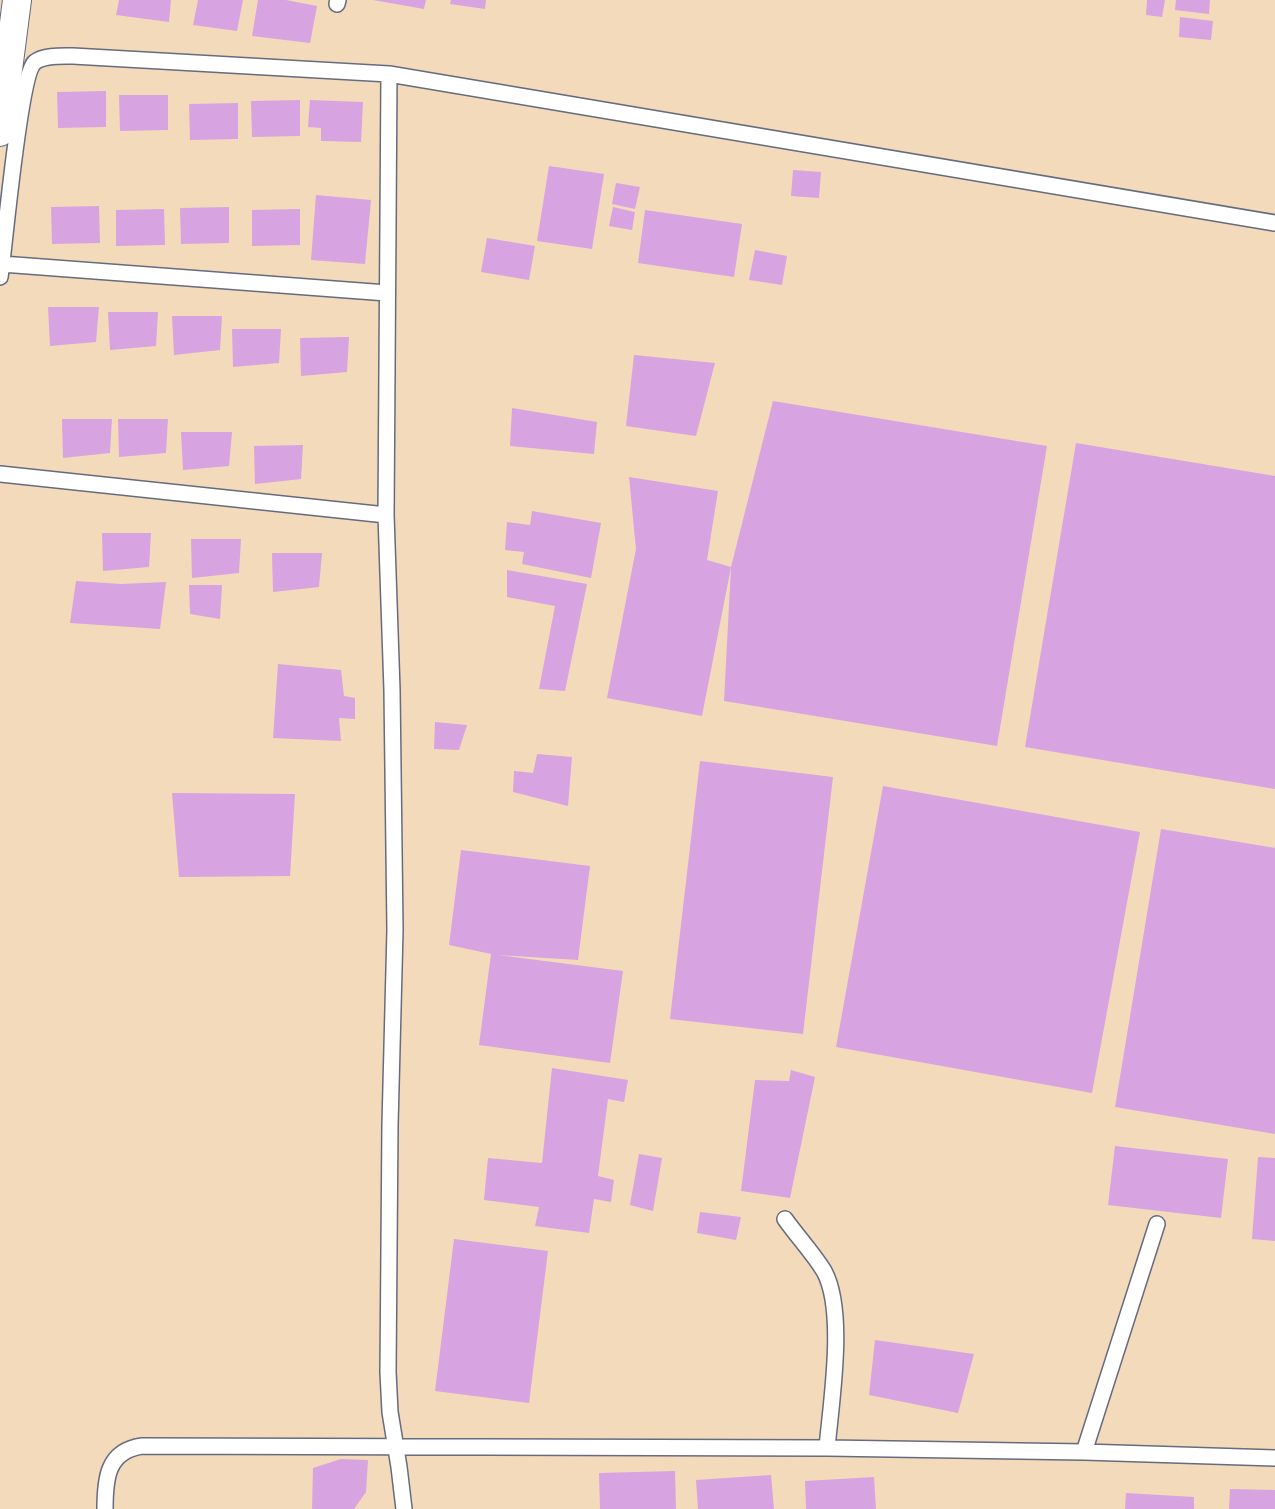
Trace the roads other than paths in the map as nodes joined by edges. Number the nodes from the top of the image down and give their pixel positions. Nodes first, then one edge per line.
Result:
1 (17, 0) edge
2 (388, 74) junction
3 (0, 132) edge
4 (1275, 223) edge
5 (1, 271) edge
6 (387, 293) junction
7 (0, 474) edge
8 (386, 515) junction
9 (785, 1219) dead end
10 (1157, 1224) dead end
11 (396, 1447) junction
12 (826, 1448) junction
13 (1084, 1452) junction
14 (1275, 1458) edge
15 (105, 1509) edge
16 (404, 1509) edge

1 - 3 street
2 - 4 lane
2 - 5 lane
2 - 6 lane
5 - 6 lane
6 - 8 lane
7 - 8 lane
8 - 11 lane
9 - 12 lane
10 - 13 lane
11 - 12 lane
11 - 15 lane
11 - 16 lane
12 - 13 lane
13 - 14 lane

